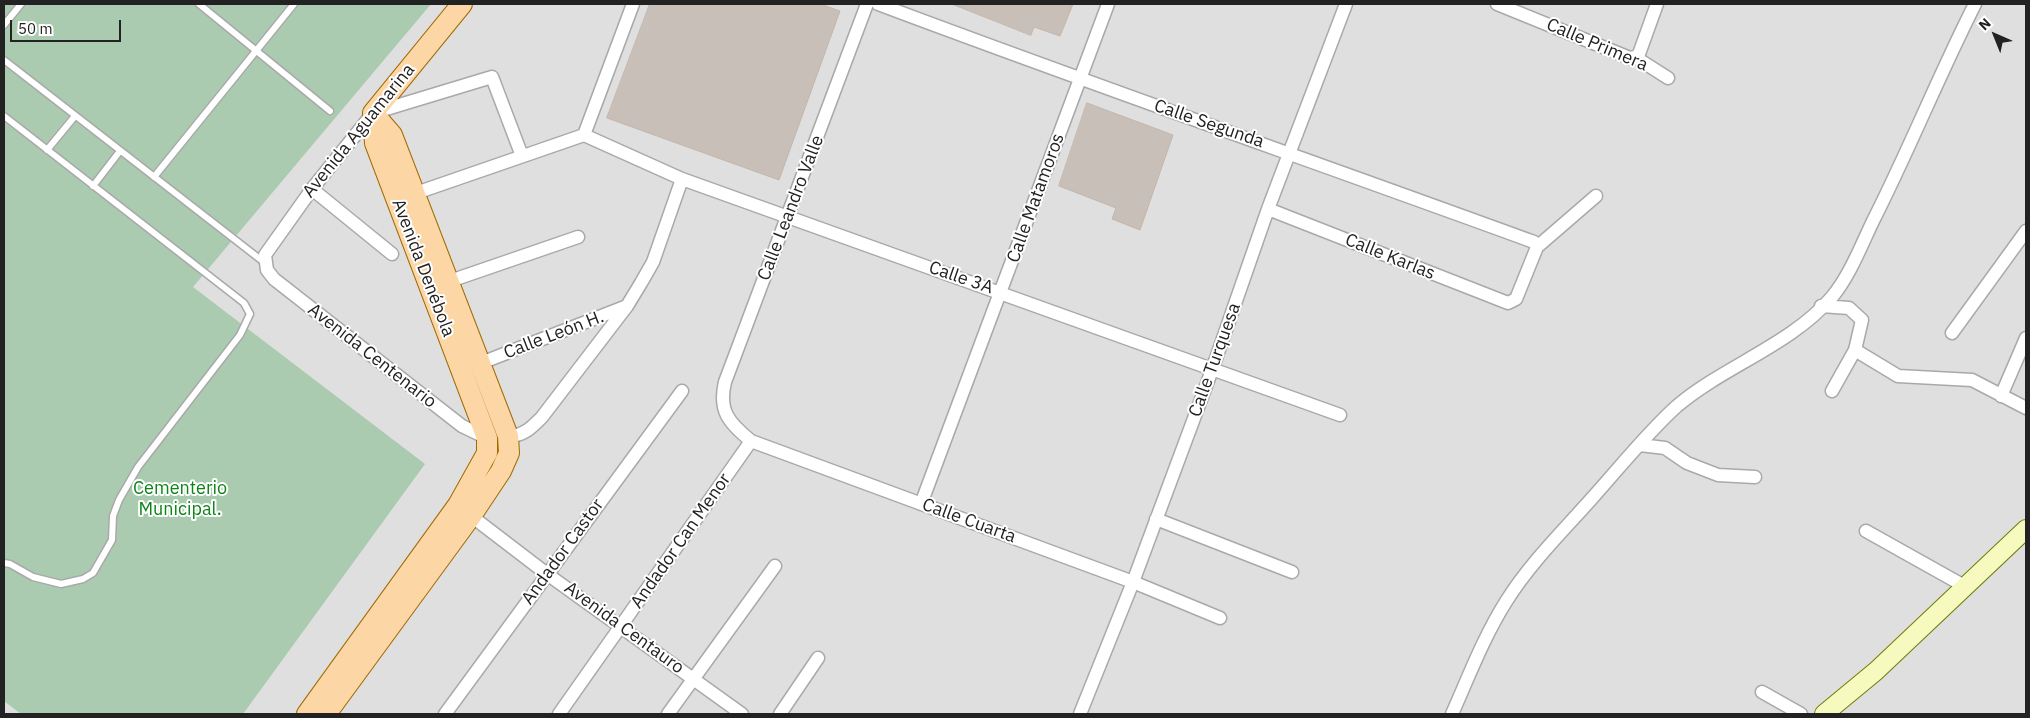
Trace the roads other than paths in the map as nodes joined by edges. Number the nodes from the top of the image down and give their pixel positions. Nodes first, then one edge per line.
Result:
1 (20, 4) edge
2 (199, 4) edge
3 (294, 4) edge
4 (462, 4) edge
5 (633, 4) edge
6 (867, 4) edge
7 (878, 4) edge
8 (1108, 4) edge
9 (1346, 4) edge
10 (1497, 4) edge
11 (1656, 4) edge
12 (1975, 4) edge
13 (4, 25) edge
14 (257, 50) junction
15 (1635, 57) junction
16 (4, 60) edge
17 (1668, 78) dead end
18 (1080, 80) junction
19 (330, 112) dead end
20 (373, 113) junction
21 (4, 116) edge
22 (75, 116) junction
23 (584, 135) junction
24 (47, 150) junction
25 (120, 151) junction
26 (1291, 153) junction
27 (522, 156) junction
28 (154, 178) junction
29 (682, 179) junction
30 (93, 186) junction
31 (312, 189) junction
32 (416, 193) junction
33 (1596, 196) dead end
34 (1268, 209) junction
35 (788, 218) junction
36 (2026, 231) edge
37 (578, 237) dead end
38 (1537, 247) junction
39 (392, 254) dead end
40 (265, 263) junction
41 (450, 281) junction
42 (1001, 292) junction
43 (627, 306) junction
44 (1822, 306) junction
45 (1952, 333) dead end
46 (2026, 338) edge
47 (1855, 350) junction
48 (481, 363) junction
49 (1212, 370) junction
50 (682, 391) dead end
51 (1832, 391) dead end
52 (2001, 396) junction
53 (2026, 408) edge
54 (726, 414) joint
55 (1340, 415) dead end
56 (508, 436) junction
57 (487, 438) junction
58 (751, 441) junction
59 (1640, 445) junction
60 (1755, 477) dead end
61 (921, 504) junction
62 (465, 510) junction
63 (1156, 519) junction
64 (2026, 530) edge
65 (1866, 531) dead end
66 (4, 563) edge
67 (775, 566) dead end
68 (1292, 572) dead end
69 (547, 574) junction
70 (1133, 582) junction
71 (1966, 587) junction
72 (387, 618) junction
73 (1220, 618) dead end
74 (622, 627) junction
75 (818, 658) dead end
76 (694, 679) junction
77 (1762, 692) dead end
78 (307, 714) edge
79 (326, 714) edge
80 (445, 714) edge
81 (559, 714) edge
82 (668, 714) edge
83 (742, 714) edge
84 (780, 714) edge
85 (1080, 714) edge
86 (1452, 714) edge
87 (1801, 714) edge
88 (1824, 714) edge

1 - 13 lane
2 - 14 lane
3 - 14 lane
4 - 20 main road, Avenida Aguamarina
5 - 23 street
6 - 35 street, Calle Leandro Valle
7 - 18 street, Calle Segunda
8 - 18 street, Calle Matamoros
9 - 26 street, Calle Turquesa
10 - 15 street, Calle Primera
11 - 15 street
12 - 44 street
14 - 19 lane
14 - 28 lane
15 - 17 street, Calle Primera
16 - 22 lane
18 - 26 street, Calle Segunda
18 - 42 street, Calle Matamoros
20 - 27 street
20 - 31 street, Avenida Aguamarina
20 - 32 main road, Avenida Denébola
20 - 57 main road, Avenida Denébola
21 - 24 lane
22 - 24 lane
22 - 25 lane
23 - 27 street
23 - 29 street, Calle 3A
24 - 30 lane
25 - 28 lane
25 - 30 lane
26 - 34 street, Calle Turquesa
26 - 38 street, Calle Segunda
27 - 32 street
28 - 40 lane
29 - 35 street, Calle 3A
29 - 43 street
30 - 66 lane
31 - 39 street
31 - 40 street, Avenida Aguamarina
32 - 41 main road, Avenida Denébola
33 - 38 street
34 - 38 street, Calle Karlas
34 - 49 street, Calle Turquesa
35 - 42 street, Calle 3A
35 - 54 street, Calle Leandro Valle
36 - 45 street
37 - 41 street
40 - 57 street, Avenida Centenario
41 - 48 main road, Avenida Denébola
42 - 49 street, Calle 3A
42 - 61 street, Calle Matamoros
43 - 48 street, Calle León H.
43 - 56 street
44 - 47 street
44 - 59 street
46 - 52 street
47 - 51 street
47 - 52 street
48 - 56 main road, Avenida Denébola
49 - 55 street, Calle 3A
49 - 63 street, Calle Turquesa
50 - 69 street, Andador Castor
52 - 53 street
54 - 58 street, Calle Cuarta
56 - 62 main road, Avenida Denébola
57 - 62 main road, Avenida Denébola
58 - 61 street, Calle Cuarta
58 - 74 street, Andador Can Menor
59 - 60 street
59 - 86 street
61 - 70 street, Calle Cuarta
62 - 69 street, Avenida Centauro
62 - 72 main road, Avenida Denébola
63 - 68 street
63 - 70 street, Calle Turquesa
64 - 71 main road
65 - 71 street
67 - 76 street
69 - 74 street, Avenida Centauro
69 - 80 street, Andador Castor
70 - 73 street, Calle Cuarta
70 - 85 street, Calle Turquesa
71 - 88 main road
72 - 78 main road, Avenida Denébola
72 - 79 main road, Avenida Denébola
74 - 76 street, Avenida Centauro
74 - 81 street, Andador Can Menor
75 - 84 street
76 - 82 street
76 - 83 street, Avenida Centauro
77 - 87 street

